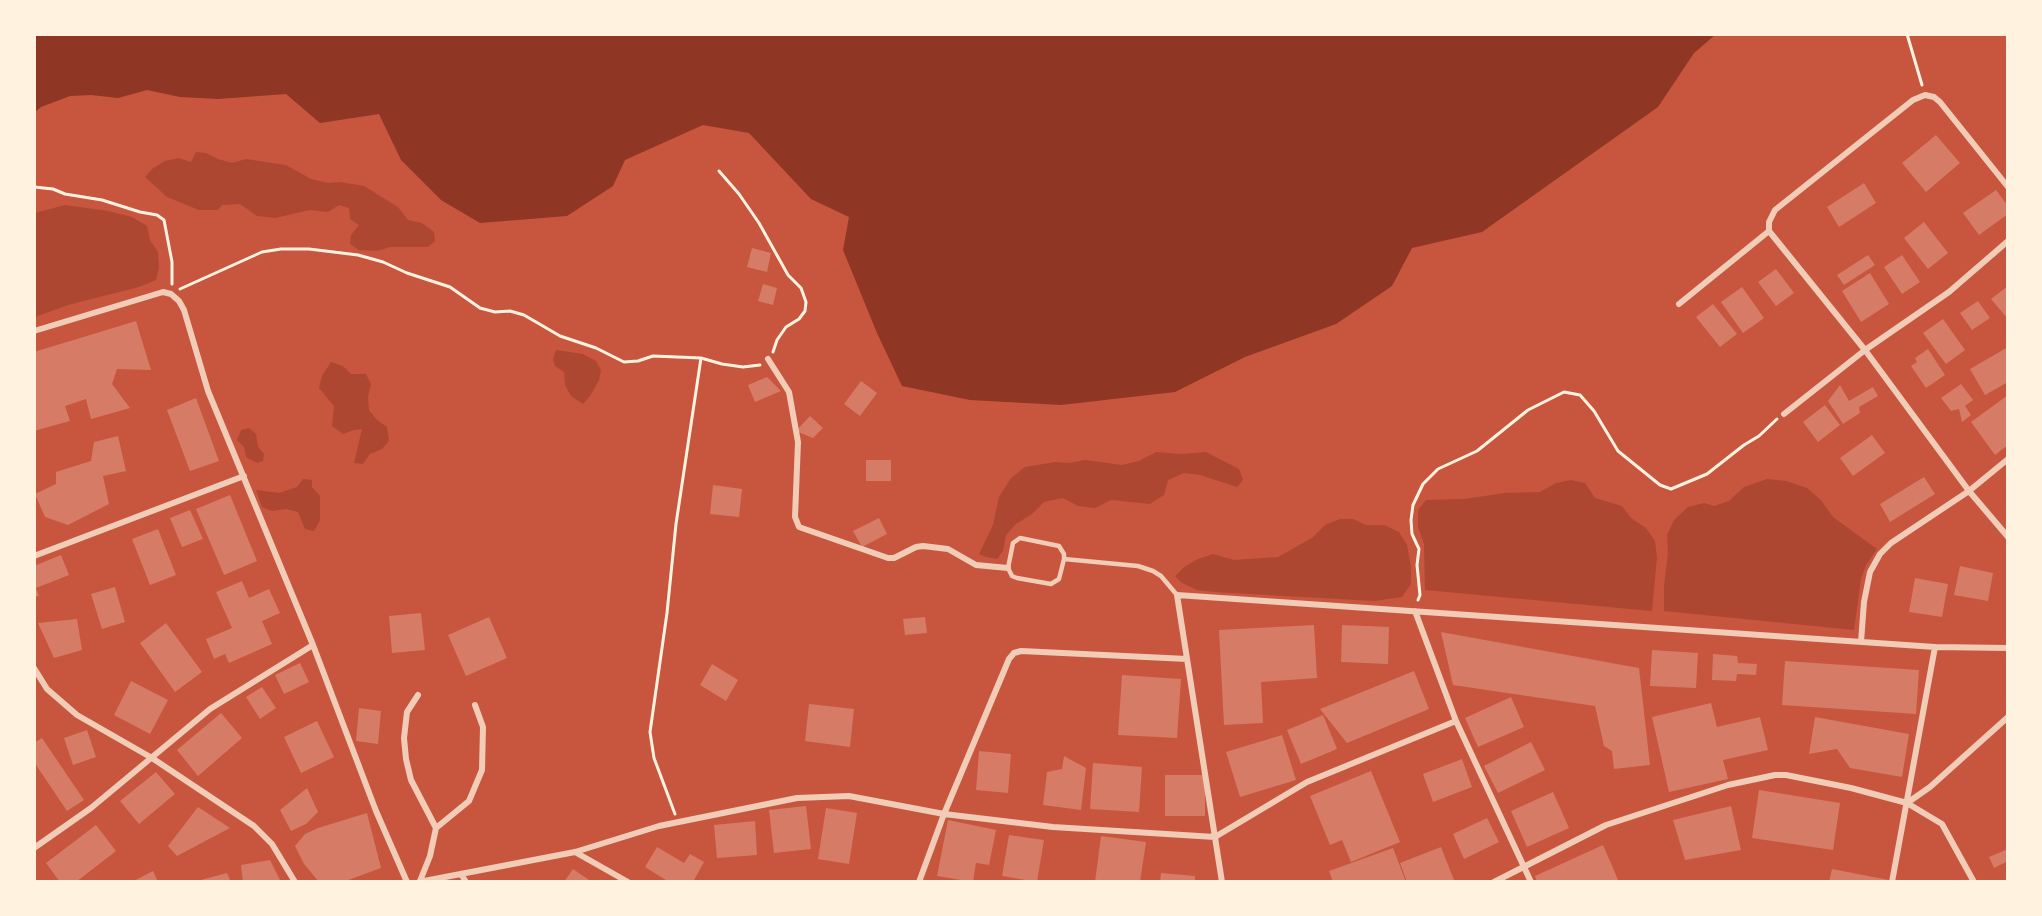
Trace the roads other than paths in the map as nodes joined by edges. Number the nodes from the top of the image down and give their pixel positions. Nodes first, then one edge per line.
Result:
1 (2007, 186) edge
2 (1769, 231) junction
3 (2007, 242) edge
4 (1679, 304) dead end
5 (34, 331) edge
6 (1864, 350) junction
7 (768, 358) road end
8 (1784, 414) road end
9 (2007, 459) edge
10 (244, 476) junction
11 (1969, 491) junction
12 (2007, 537) edge
13 (34, 556) edge
14 (1064, 559) junction
15 (1008, 568) junction
16 (1177, 595) junction
17 (1415, 611) junction
18 (1861, 642) junction
19 (313, 645) junction
20 (1935, 647) junction
21 (2007, 648) edge
22 (1187, 659) junction
23 (34, 668) edge
24 (418, 695) dead end
25 (475, 705) dead end
26 (2007, 717) edge
27 (1456, 721) junction
28 (152, 758) junction
29 (1907, 803) junction
30 (944, 814) junction
31 (436, 828) junction
32 (1215, 837) junction
33 (34, 848) edge
34 (575, 852) junction
35 (1524, 867) junction
36 (461, 874) junction
37 (419, 881) edge
38 (295, 882) edge
39 (407, 882) edge
40 (466, 882) edge
41 (628, 882) edge
42 (919, 882) edge
43 (1222, 882) edge
44 (1494, 882) edge
45 (1531, 882) edge
46 (1892, 882) edge
47 (1974, 882) edge

1 - 2 street
2 - 4 street
2 - 6 street
3 - 6 street
5 - 10 street
6 - 8 street
6 - 11 street
7 - 15 street
9 - 11 street
10 - 13 street
10 - 19 street
11 - 12 street
11 - 18 street
14 - 15 lane
14 - 15 lane
14 - 16 lane
16 - 17 street
16 - 22 street
17 - 18 street
17 - 27 street
18 - 20 street
19 - 28 street
19 - 39 street
20 - 21 street
20 - 29 street
22 - 30 street
22 - 32 street
23 - 28 street
24 - 31 street
25 - 31 street
26 - 29 street
27 - 32 street
27 - 35 street
28 - 33 street
28 - 38 street
29 - 35 street
29 - 46 street
29 - 47 street
30 - 32 street
30 - 34 street
30 - 42 street
31 - 37 street
32 - 43 street
34 - 36 street
34 - 41 street
35 - 44 street
35 - 45 street
36 - 37 street
36 - 40 street

